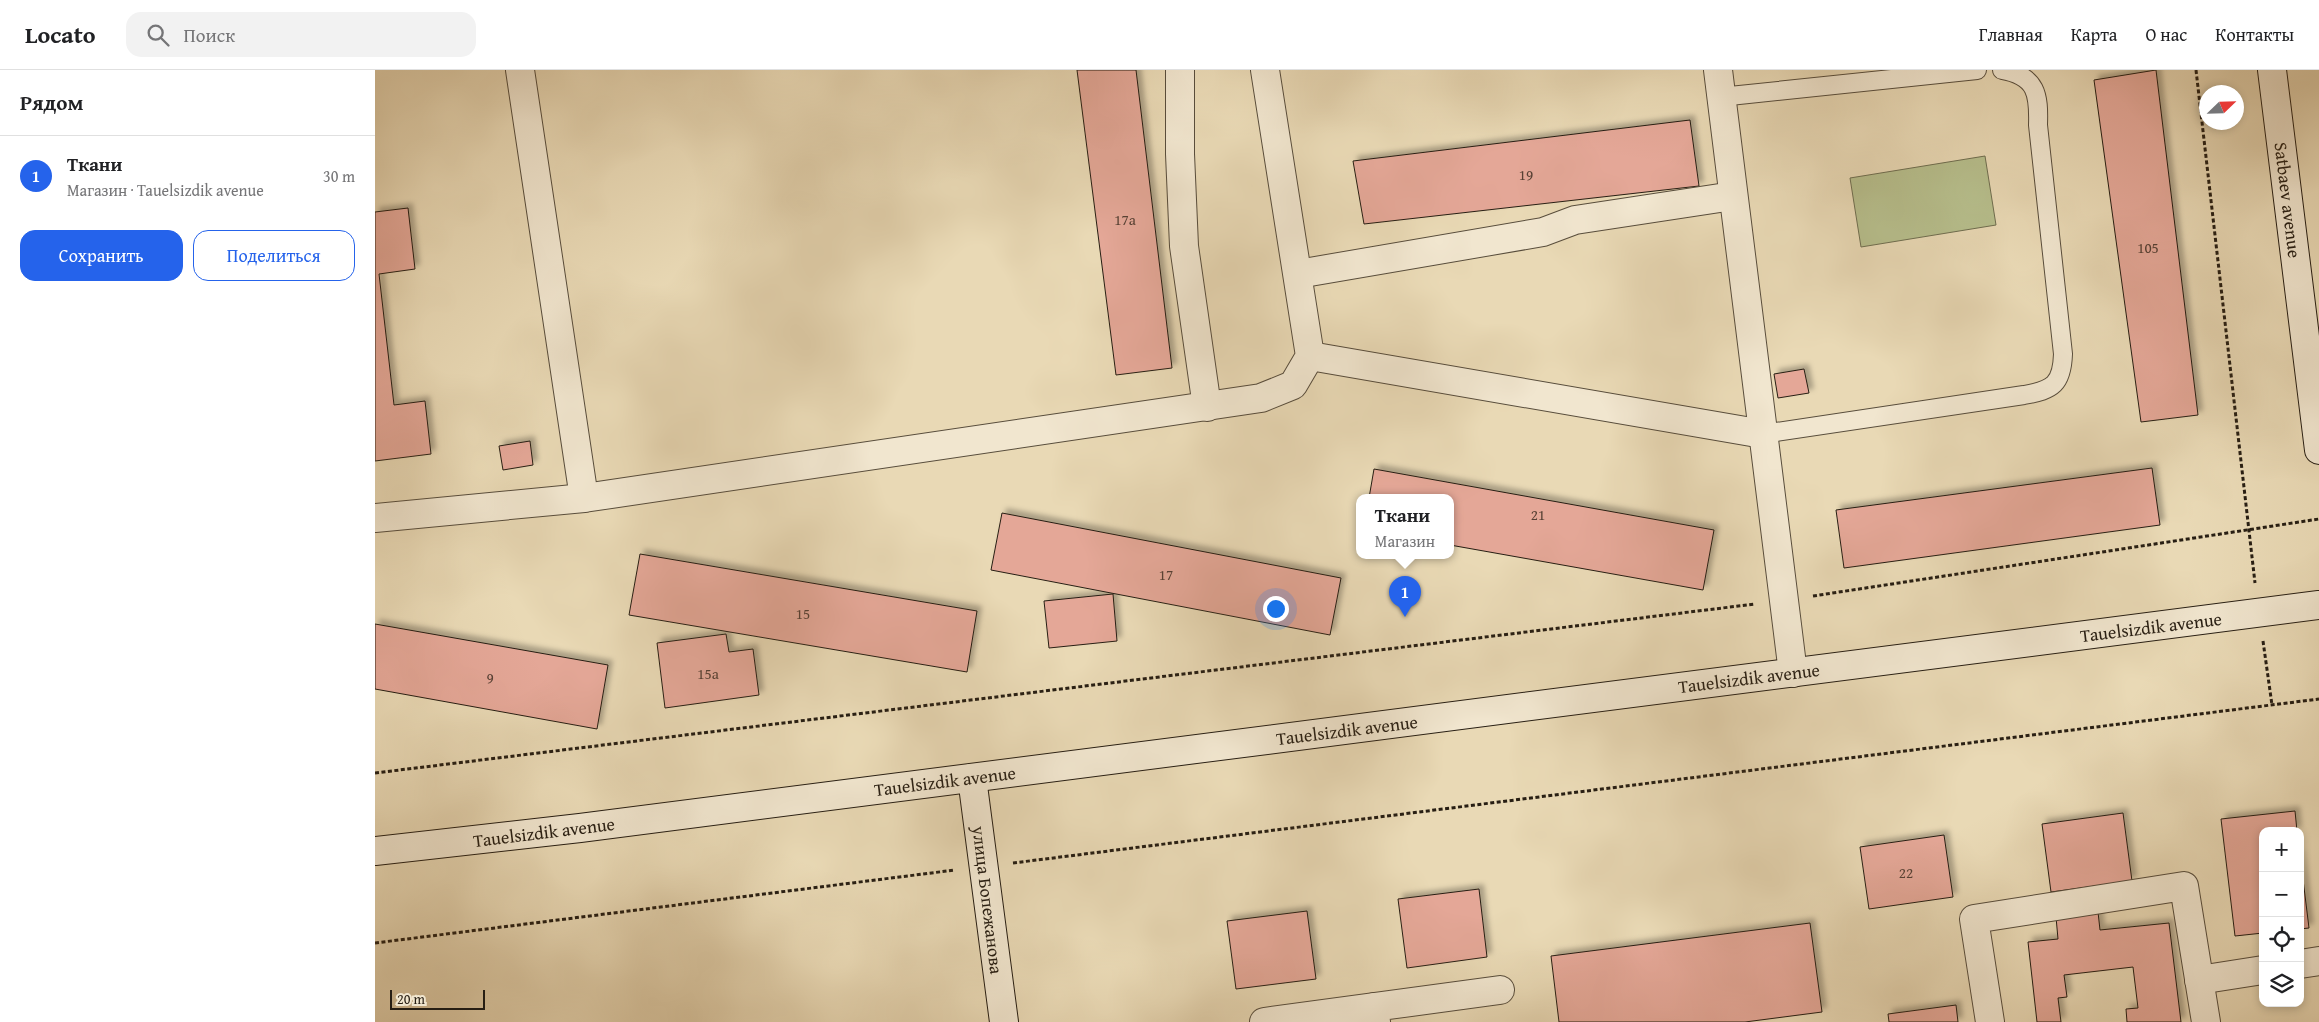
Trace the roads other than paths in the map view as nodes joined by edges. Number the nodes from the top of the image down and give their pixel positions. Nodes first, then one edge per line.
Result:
1 (520, 70) edge
2 (1180, 70) edge
3 (1265, 70) edge
4 (1718, 70) edge
5 (1977, 70) edge
6 (2002, 70) edge
7 (2271, 70) edge
8 (1720, 97) junction
9 (1733, 196) junction
10 (1298, 274) junction
11 (1310, 356) junction
12 (1207, 406) junction
13 (1763, 434) junction
14 (2319, 450) edge
15 (584, 498) junction
16 (375, 518) edge
17 (2319, 605) edge
18 (1793, 673) junction
19 (972, 778) junction
20 (375, 851) edge
21 (2319, 961) edge
22 (2304, 963) edge
23 (2259, 971) edge
24 (2199, 980) junction
25 (1500, 990) dead end
26 (1375, 1014) edge
27 (1004, 1022) edge
28 (1264, 1022) edge
29 (1990, 1022) edge
30 (2206, 1022) edge

1 - 15 street
2 - 12 street
3 - 10 street
4 - 8 street
5 - 8 lane
6 - 13 lane
7 - 14 street, Satbaev avenue
8 - 9 street
9 - 10 street
9 - 13 street
10 - 11 street
11 - 12 street
11 - 13 street
12 - 15 street
13 - 18 street
15 - 16 street
17 - 18 street, Tauelsizdik avenue
18 - 19 street, Tauelsizdik avenue
19 - 20 street, Tauelsizdik avenue
19 - 27 street, улица Бопежанова
21 - 22 street
23 - 24 street
24 - 29 street
24 - 30 street
25 - 26 street
26 - 28 street

